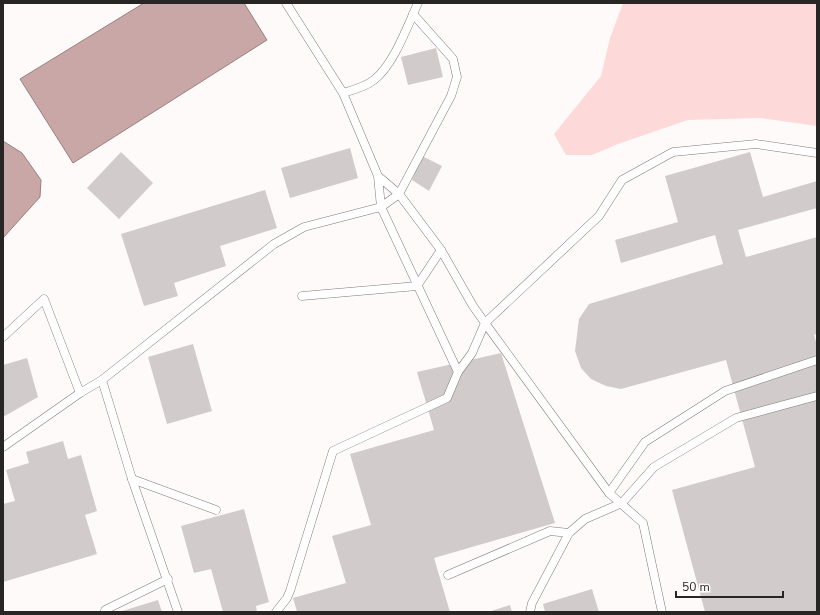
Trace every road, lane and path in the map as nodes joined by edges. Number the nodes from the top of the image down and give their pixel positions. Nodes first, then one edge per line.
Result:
1 (286, 3) edge
2 (418, 3) edge
3 (413, 14) junction
4 (343, 93) junction
5 (817, 153) edge
6 (378, 176) junction
7 (399, 194) junction
8 (381, 207) junction
9 (441, 250) junction
10 (417, 286) junction
11 (302, 296) dead end
12 (485, 323) junction
13 (3, 337) edge
14 (817, 360) edge
15 (458, 372) junction
16 (102, 380) junction
17 (80, 393) junction
18 (817, 396) edge
19 (3, 447) edge
20 (132, 479) junction
21 (609, 493) junction
22 (622, 503) junction
23 (216, 510) dead end
24 (569, 533) junction
25 (448, 575) dead end
26 (168, 579) junction
27 (103, 611) edge
28 (178, 612) edge
29 (276, 612) edge
30 (530, 612) edge
31 (662, 612) edge

1 - 4 lane
2 - 3 lane
3 - 4 lane
3 - 7 lane
4 - 6 lane
5 - 12 lane
6 - 7 lane
6 - 8 lane
7 - 8 lane
7 - 9 lane
8 - 10 lane
8 - 16 lane
9 - 10 lane
9 - 12 lane
10 - 11 lane
10 - 15 lane
12 - 15 lane
12 - 21 lane
13 - 17 lane
14 - 21 lane
15 - 29 lane
16 - 17 lane
16 - 20 lane
17 - 19 lane
18 - 22 lane
20 - 23 lane
20 - 26 lane
21 - 22 lane
22 - 24 lane
22 - 31 lane
24 - 25 lane
24 - 30 lane
26 - 27 lane
26 - 28 lane

